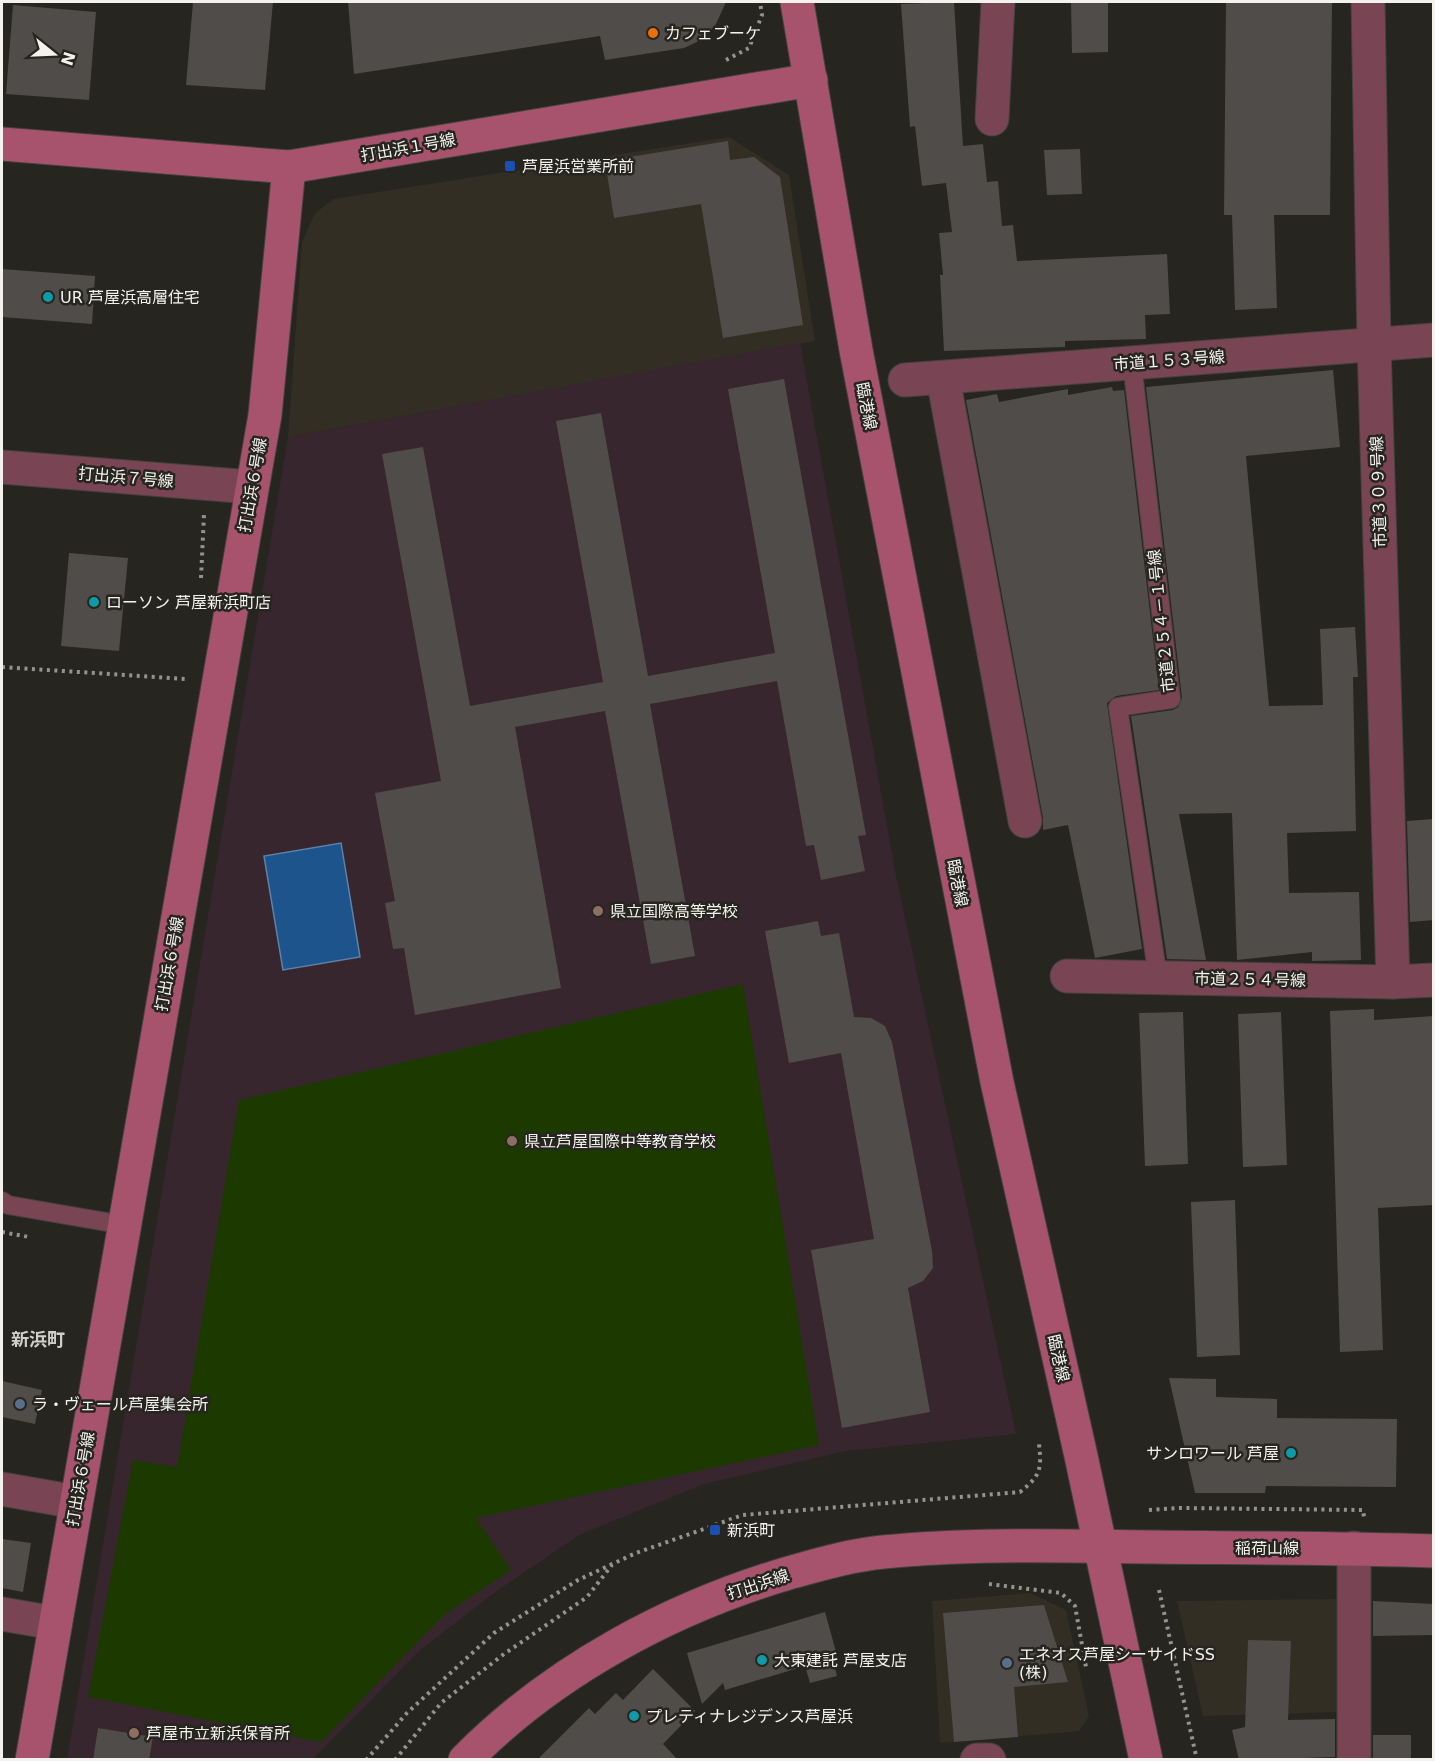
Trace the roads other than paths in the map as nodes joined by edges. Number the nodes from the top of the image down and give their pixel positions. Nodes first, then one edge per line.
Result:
1 (797, 2) edge
2 (998, 2) edge
3 (1368, 2) edge
4 (811, 80) junction
5 (992, 119) dead end
6 (2, 144) edge
7 (290, 167) junction
8 (1434, 340) edge
9 (1374, 344) junction
10 (1132, 363) junction
11 (943, 378) junction
12 (905, 380) dead end
13 (2, 466) edge
14 (251, 487) junction
15 (1025, 821) dead end
16 (1067, 976) dead end
17 (1158, 978) junction
18 (1434, 980) edge
19 (1393, 982) junction
20 (2, 1201) edge
21 (124, 1224) junction
22 (2, 1489) edge
23 (76, 1502) junction
24 (1100, 1546) junction
25 (1354, 1548) junction
26 (1434, 1551) edge
27 (2, 1614) edge
28 (55, 1623) junction
29 (32, 1760) edge
30 (465, 1760) edge
31 (977, 1760) edge
32 (989, 1760) edge
33 (1146, 1760) edge
34 (1354, 1760) edge

1 - 4 street, 臨港線
2 - 5 street
3 - 9 street, 市道３０９号線
4 - 7 street, 打出浜１号線
4 - 24 street, 臨港線
6 - 7 street, 打出浜１号線
7 - 14 street, 打出浜６号線
8 - 9 street, 市道１５３号線
9 - 10 street, 市道１５３号線
9 - 19 street, 市道３０９号線
10 - 11 street, 市道１５３号線
10 - 17 lane, 市道２５４－１号線
11 - 12 street, 市道１５３号線
11 - 15 street
13 - 14 street, 打出浜７号線
14 - 21 street, 打出浜６号線
16 - 17 street, 市道２５４号線
17 - 19 street, 市道２５４号線
18 - 19 street, 市道２５４号線
20 - 21 lane
21 - 23 street, 打出浜６号線
22 - 23 street
23 - 28 street, 打出浜６号線
24 - 25 street, 稲荷山線
24 - 30 street, 打出浜線
24 - 33 street, 臨港線
25 - 26 street, 稲荷山線
25 - 34 street
27 - 28 street
28 - 29 street, 打出浜６号線
31 - 32 street

